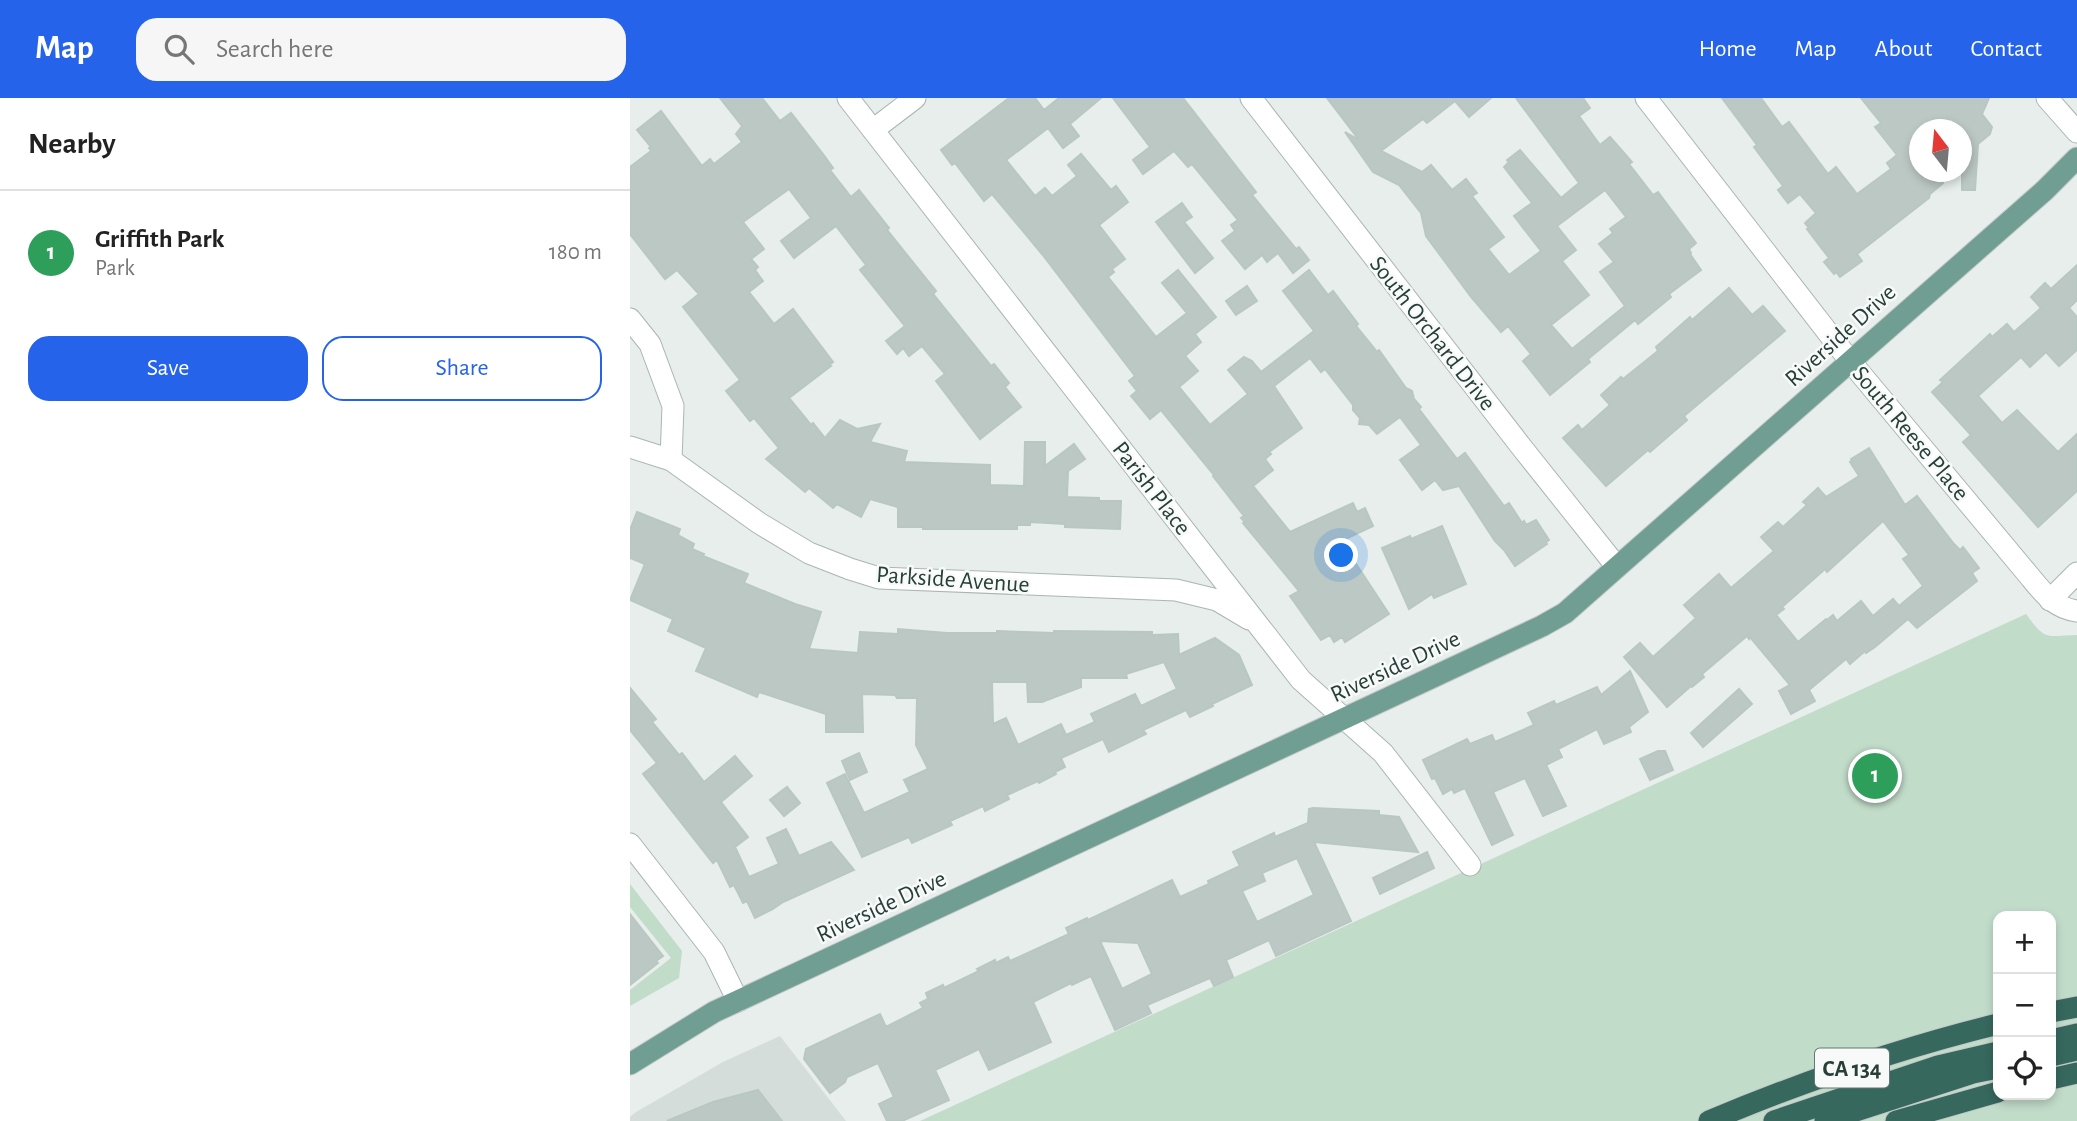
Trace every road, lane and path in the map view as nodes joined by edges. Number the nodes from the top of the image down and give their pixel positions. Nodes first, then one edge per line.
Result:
1 (848, 98) edge
2 (915, 98) edge
3 (1251, 98) edge
4 (1646, 98) edge
5 (2047, 98) edge
6 (873, 130) junction
7 (2077, 132) edge
8 (2077, 158) edge
9 (630, 319) edge
10 (1850, 361) junction
11 (630, 447) edge
12 (671, 460) junction
13 (1617, 567) junction
14 (2077, 573) edge
15 (2050, 600) junction
16 (2077, 611) edge
17 (1260, 626) junction
18 (1344, 719) junction
19 (630, 844) edge
20 (1470, 865) dead end
21 (738, 1001) junction
22 (2077, 1007) edge
23 (2056, 1012) edge
24 (1993, 1025) edge
25 (2077, 1034) edge
26 (2056, 1039) edge
27 (2077, 1050) edge
28 (1993, 1053) edge
29 (2056, 1055) edge
30 (630, 1063) edge
31 (1993, 1069) edge
32 (2077, 1073) edge
33 (2056, 1078) edge
34 (1993, 1092) edge
35 (1709, 1121) edge
36 (1774, 1121) edge
37 (1825, 1121) edge
38 (1896, 1121) edge

1 - 6 street, Parish Place
2 - 6 street
3 - 13 street, South Orchard Drive
4 - 10 street, South Reese Place
5 - 7 street
6 - 17 street, Parish Place
8 - 10 main road, Riverside Drive
9 - 12 street
10 - 13 main road, Riverside Drive
10 - 15 street, South Reese Place
11 - 12 street, Parkside Avenue
12 - 17 street, Parkside Avenue
13 - 18 main road, Riverside Drive
14 - 15 street
15 - 16 street
17 - 18 street, Parish Place
18 - 20 street, Parish Place
18 - 21 main road, Riverside Drive
19 - 21 street
21 - 30 main road, Riverside Drive
22 - 23 highway
24 - 35 highway, CA 134
25 - 26 highway
27 - 29 highway
28 - 36 highway
31 - 37 highway
32 - 33 highway
34 - 38 highway, CA 134

